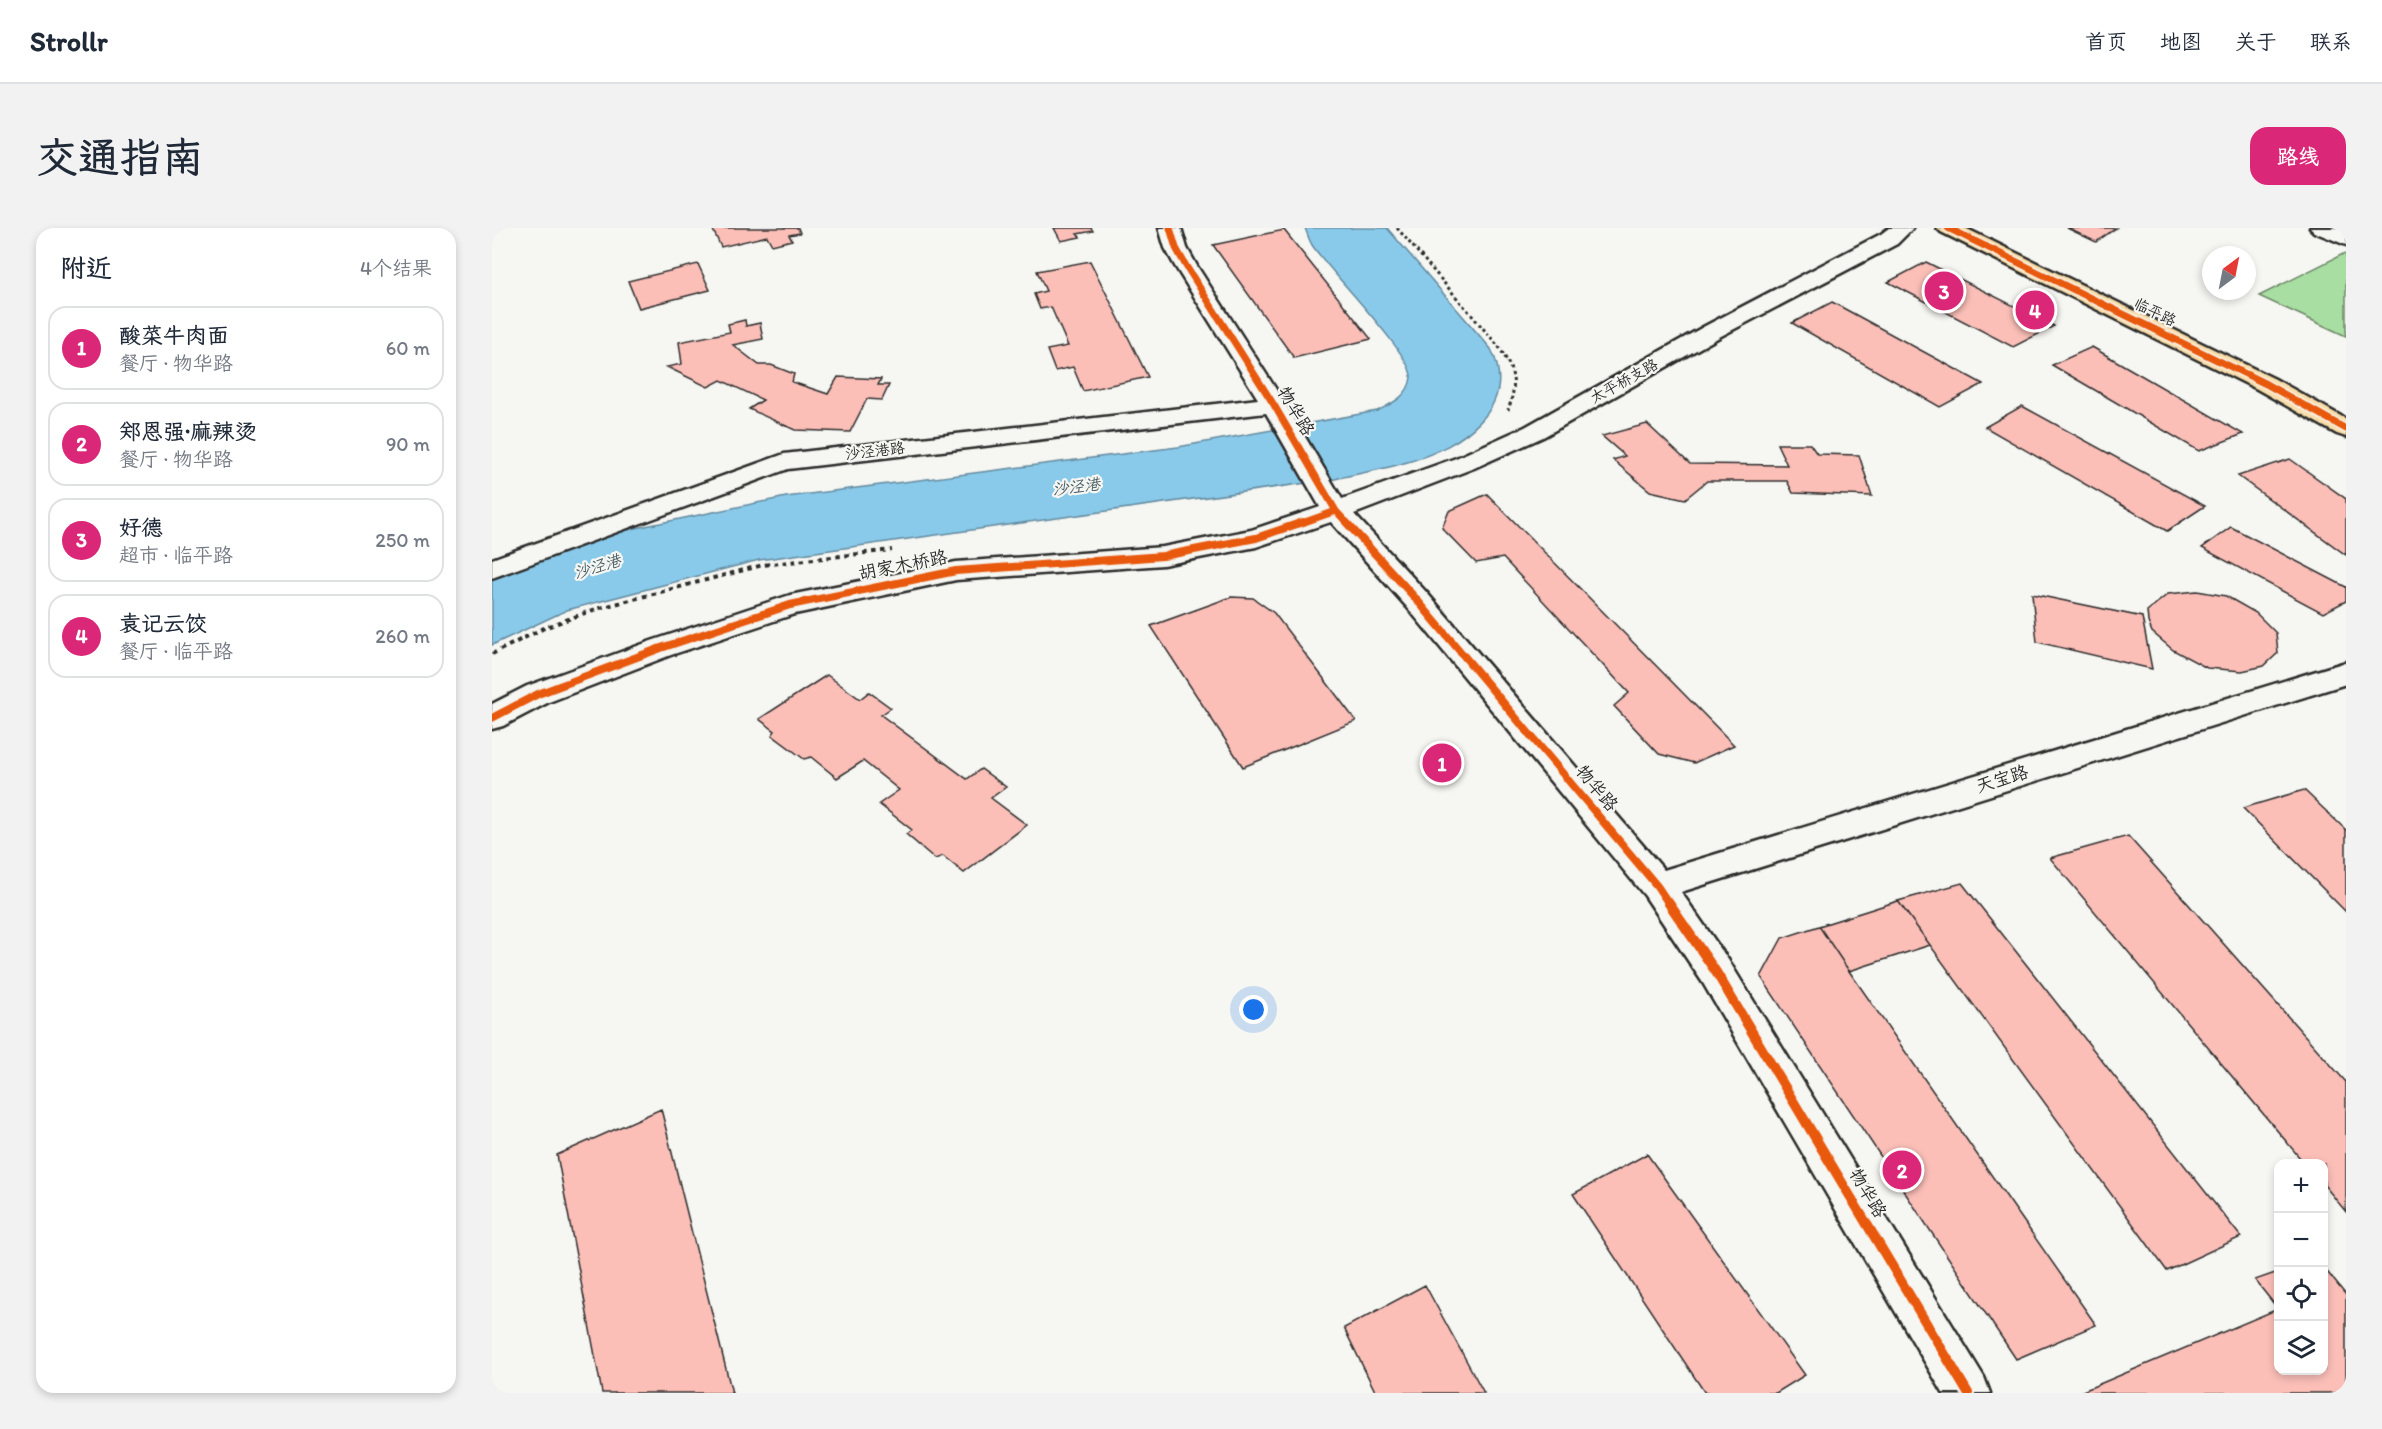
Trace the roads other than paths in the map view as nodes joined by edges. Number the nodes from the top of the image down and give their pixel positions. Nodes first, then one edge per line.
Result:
1 (1170, 228) edge
2 (1902, 228) edge
3 (1948, 228) edge
4 (2321, 228) edge
5 (2346, 239) edge
6 (1280, 416) junction
7 (2346, 429) edge
8 (1336, 511) junction
9 (492, 569) edge
10 (2346, 673) edge
11 (492, 718) edge
12 (1658, 886) junction
13 (1968, 1393) edge

1 - 6 street, 物华路
2 - 8 street, 太平桥支路
3 - 7 main road, 临平路
4 - 5 street
6 - 8 street, 物华路
6 - 9 street, 沙泾港路
8 - 11 street, 胡家木桥路
8 - 12 street, 物华路
10 - 12 street, 天宝路
12 - 13 street, 物华路

